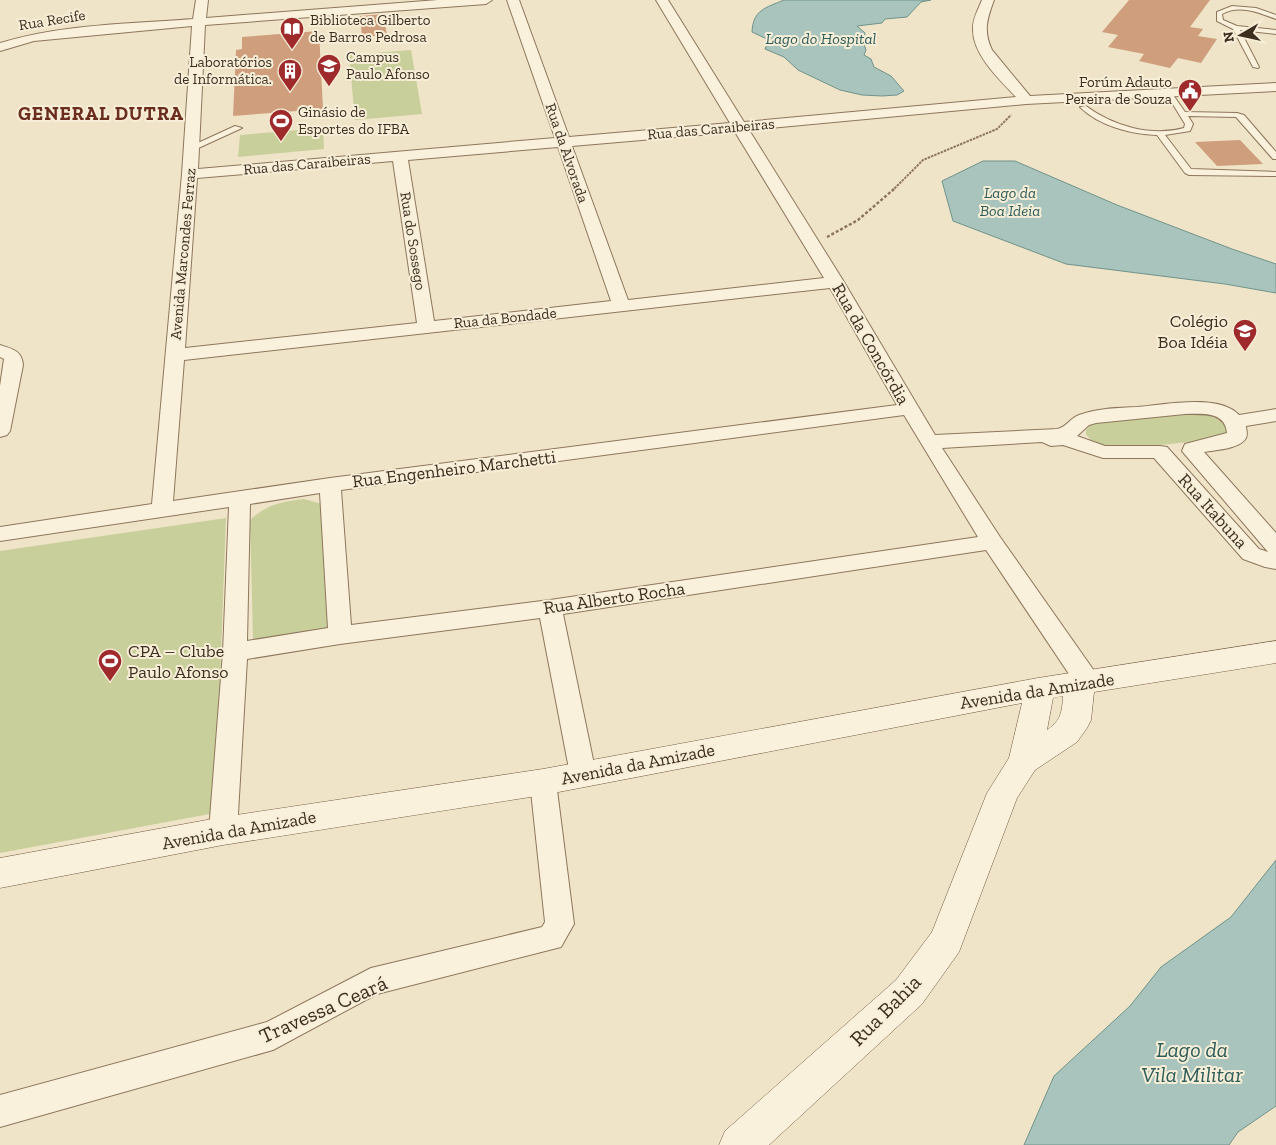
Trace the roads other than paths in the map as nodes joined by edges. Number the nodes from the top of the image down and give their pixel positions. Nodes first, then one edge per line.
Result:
1 (202, 0) edge
2 (486, 0) edge
3 (513, 0) edge
4 (662, 0) edge
5 (988, 0) edge
6 (1276, 17) edge
7 (199, 22) junction
8 (1236, 28) junction
9 (1276, 32) edge
10 (0, 47) edge
11 (1256, 67) dead end
12 (1276, 87) edge
13 (1232, 90) junction
14 (1169, 93) junction
15 (1276, 93) edge
16 (1026, 100) junction
17 (1084, 107) dead end
18 (1184, 114) junction
19 (739, 127) junction
20 (238, 128) dead end
21 (1160, 134) junction
22 (215, 138) junction
23 (226, 142) dead end
24 (562, 142) junction
25 (191, 148) junction
26 (400, 156) junction
27 (1276, 156) edge
28 (190, 174) junction
29 (1276, 174) edge
30 (835, 282) junction
31 (621, 305) junction
32 (426, 326) junction
33 (0, 352) edge
34 (175, 355) junction
35 (908, 409) junction
36 (1276, 416) edge
37 (1236, 422) junction
38 (0, 431) edge
39 (933, 448) junction
40 (330, 485) junction
41 (240, 499) junction
42 (162, 508) junction
43 (0, 534) edge
44 (992, 542) junction
45 (1276, 547) edge
46 (1276, 561) edge
47 (550, 608) junction
48 (340, 635) junction
49 (235, 652) junction
50 (1276, 652) edge
51 (1084, 683) junction
52 (1038, 689) junction
53 (1024, 761) junction
54 (583, 774) junction
55 (543, 782) junction
56 (223, 831) junction
57 (0, 873) edge
58 (0, 1110) edge
59 (739, 1145) edge

1 - 7 street, Avenida Marcondes Ferraz
2 - 7 street, Rua Recife
3 - 24 street, Rua da Alvorada
4 - 19 street, Rua da Concórdia
5 - 16 street
6 - 8 lane
7 - 10 street, Rua Recife
7 - 25 street, Avenida Marcondes Ferraz
8 - 9 lane
8 - 11 lane
12 - 13 street
13 - 14 street, Rua das Caraibeiras
13 - 15 street
14 - 16 street, Rua das Caraibeiras
14 - 18 lane
16 - 19 street, Rua das Caraibeiras
17 - 21 lane
18 - 21 lane
18 - 27 lane
19 - 24 street, Rua das Caraibeiras
19 - 30 street, Rua da Concórdia
20 - 22 lane
21 - 29 lane
22 - 23 lane
22 - 25 lane
24 - 26 street, Rua das Caraibeiras
24 - 31 street, Rua da Alvorada
25 - 28 street, Avenida Marcondes Ferraz
26 - 28 street, Rua das Caraibeiras
26 - 32 street, Rua do Sossego
28 - 34 street, Avenida Marcondes Ferraz
30 - 31 street, Rua da Bondade
30 - 35 street, Rua da Concórdia
31 - 32 street, Rua da Bondade
32 - 34 street, Rua da Bondade
33 - 38 street
34 - 42 street, Avenida Marcondes Ferraz
35 - 39 street, Rua da Concórdia
35 - 40 street, Rua Engenheiro Marchetti
36 - 37 street
37 - 39 street
37 - 45 street, Rua Itabuna
39 - 44 street, Rua da Concórdia
39 - 46 street, Rua Itabuna
40 - 41 street, Rua Engenheiro Marchetti
40 - 48 street
41 - 42 street, Rua Engenheiro Marchetti
41 - 49 street
42 - 43 street, Rua Engenheiro Marchetti
44 - 47 street, Rua Alberto Rocha
44 - 51 street, Rua da Concórdia
47 - 48 street, Rua Alberto Rocha
47 - 54 street
48 - 49 street, Rua Alberto Rocha
49 - 56 street
50 - 51 street, Avenida da Amizade
51 - 52 street, Avenida da Amizade
51 - 53 street, Rua Bahia
52 - 53 street, Rua Bahia
52 - 54 street, Avenida da Amizade
53 - 59 street, Rua Bahia
54 - 55 street, Avenida da Amizade
55 - 56 street, Avenida da Amizade
55 - 58 street, Travessa Ceará
56 - 57 street, Avenida da Amizade

